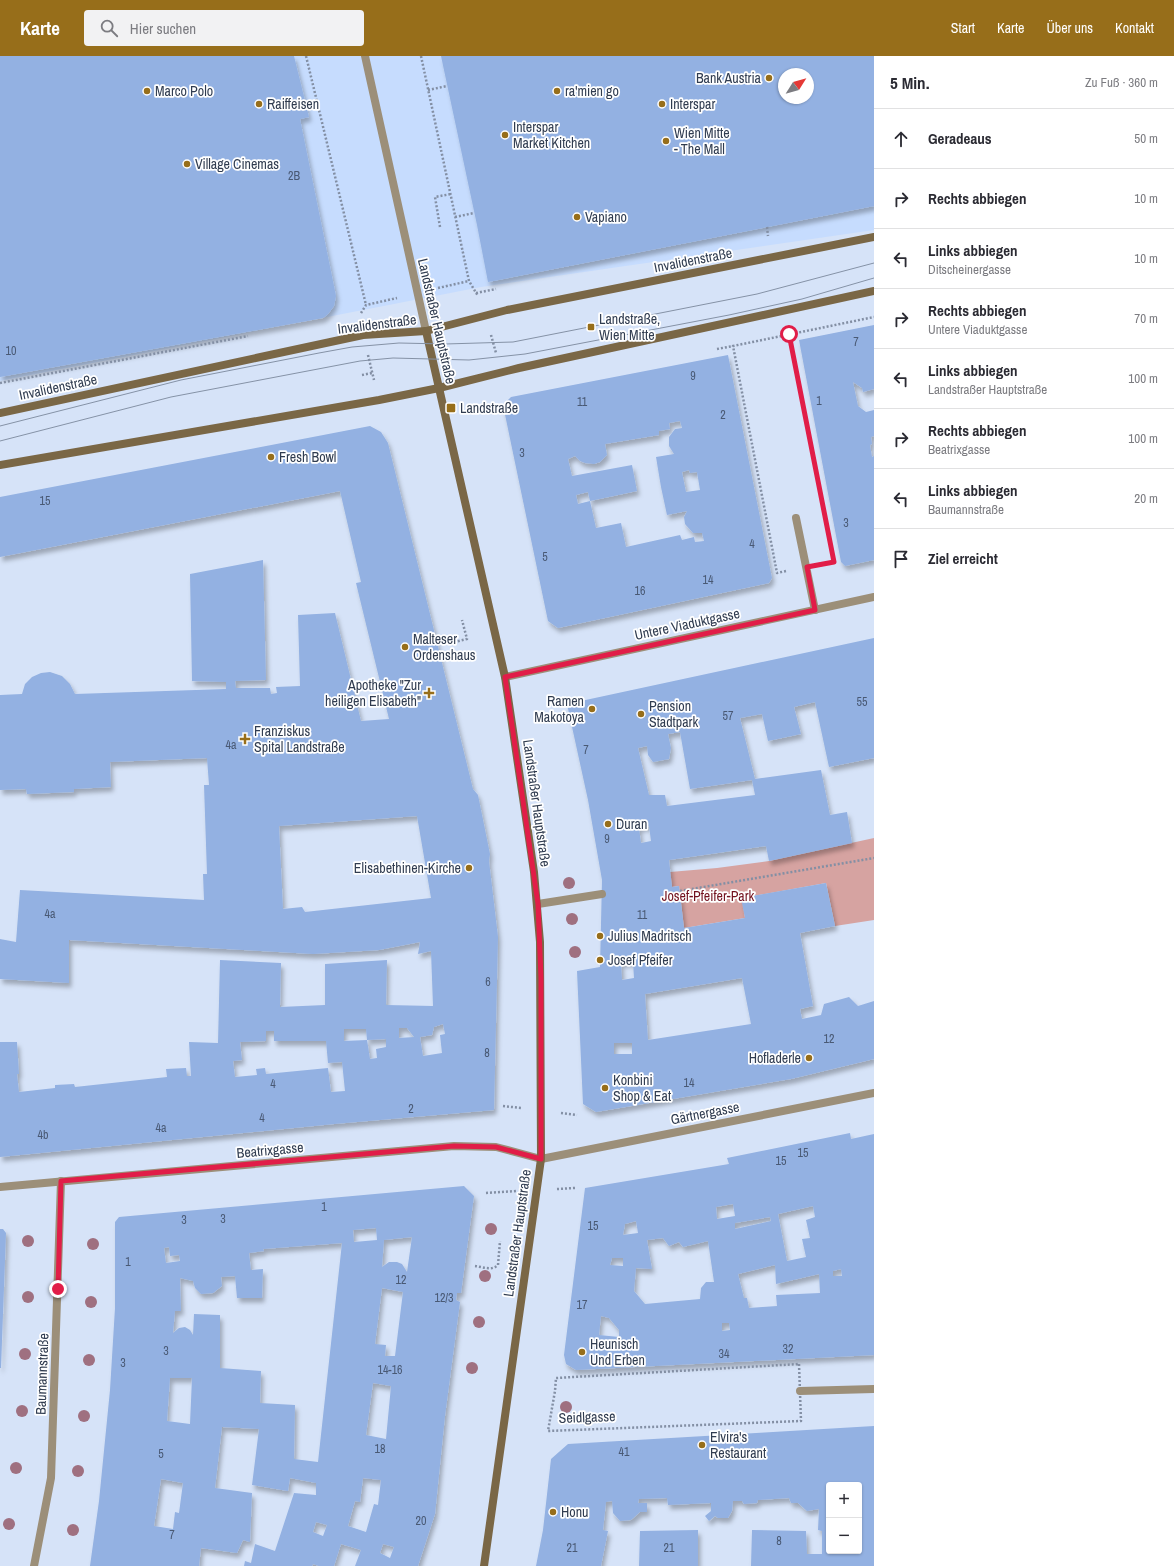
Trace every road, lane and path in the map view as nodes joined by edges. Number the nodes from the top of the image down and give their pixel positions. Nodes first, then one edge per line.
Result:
1 (306, 56) edge
2 (365, 56) edge
3 (421, 56) edge
4 (446, 86) dead end
5 (428, 90) junction
6 (451, 194) junction
7 (474, 213) dead end
8 (455, 216) junction
9 (440, 227) dead end
10 (767, 227) dead end
11 (768, 237) dead end
12 (874, 237) edge
13 (432, 290) dead end
14 (874, 291) edge
15 (399, 297) dead end
16 (366, 305) junction
17 (359, 314) dead end
18 (874, 317) edge
19 (426, 331) junction
20 (789, 334) junction
21 (250, 336) dead end
22 (372, 373) dead end
23 (362, 375) dead end
24 (0, 383) edge
25 (439, 388) junction
26 (0, 413) edge
27 (0, 465) edge
28 (796, 518) dead end
29 (807, 567) junction
30 (874, 597) edge
31 (815, 610) junction
32 (462, 620) dead end
33 (450, 643) dead end
34 (505, 677) junction
35 (874, 858) edge
36 (680, 891) dead end
37 (602, 894) dead end
38 (538, 904) junction
39 (874, 1093) edge
40 (541, 1159) junction
41 (61, 1181) junction
42 (0, 1187) edge
43 (500, 1241) dead end
44 (475, 1266) dead end
45 (874, 1389) edge
46 (800, 1391) junction
47 (34, 1566) edge
48 (484, 1566) edge

1 - 16 path
2 - 19 street, Landstraßer Hauptstraße
3 - 5 path
4 - 5 path
5 - 6 path
6 - 8 path
6 - 9 path
7 - 8 path
8 - 13 path
10 - 11 path
12 - 19 main road, Invalidenstraße
14 - 25 main road
15 - 16 path
16 - 17 path
18 - 20 path
19 - 25 main road, Landstraßer Hauptstraße
19 - 26 main road, Invalidenstraße
20 - 29 path
20 - 29 path
21 - 24 path
22 - 23 path
25 - 27 main road
25 - 34 main road, Landstraßer Hauptstraße
28 - 29 street
29 - 31 street
30 - 31 street, Untere Viaduktgasse
31 - 34 street, Untere Viaduktgasse
32 - 33 path
34 - 38 main road, Landstraßer Hauptstraße
35 - 36 path
37 - 38 street
38 - 40 main road, Landstraßer Hauptstraße
39 - 40 street, Gärtnergasse
40 - 41 street, Beatrixgasse
40 - 48 main road, Landstraßer Hauptstraße
41 - 42 street, Beatrixgasse
41 - 47 street, Baumannstraße
43 - 44 path
45 - 46 street
46 - 46 path, Seidlgasse

